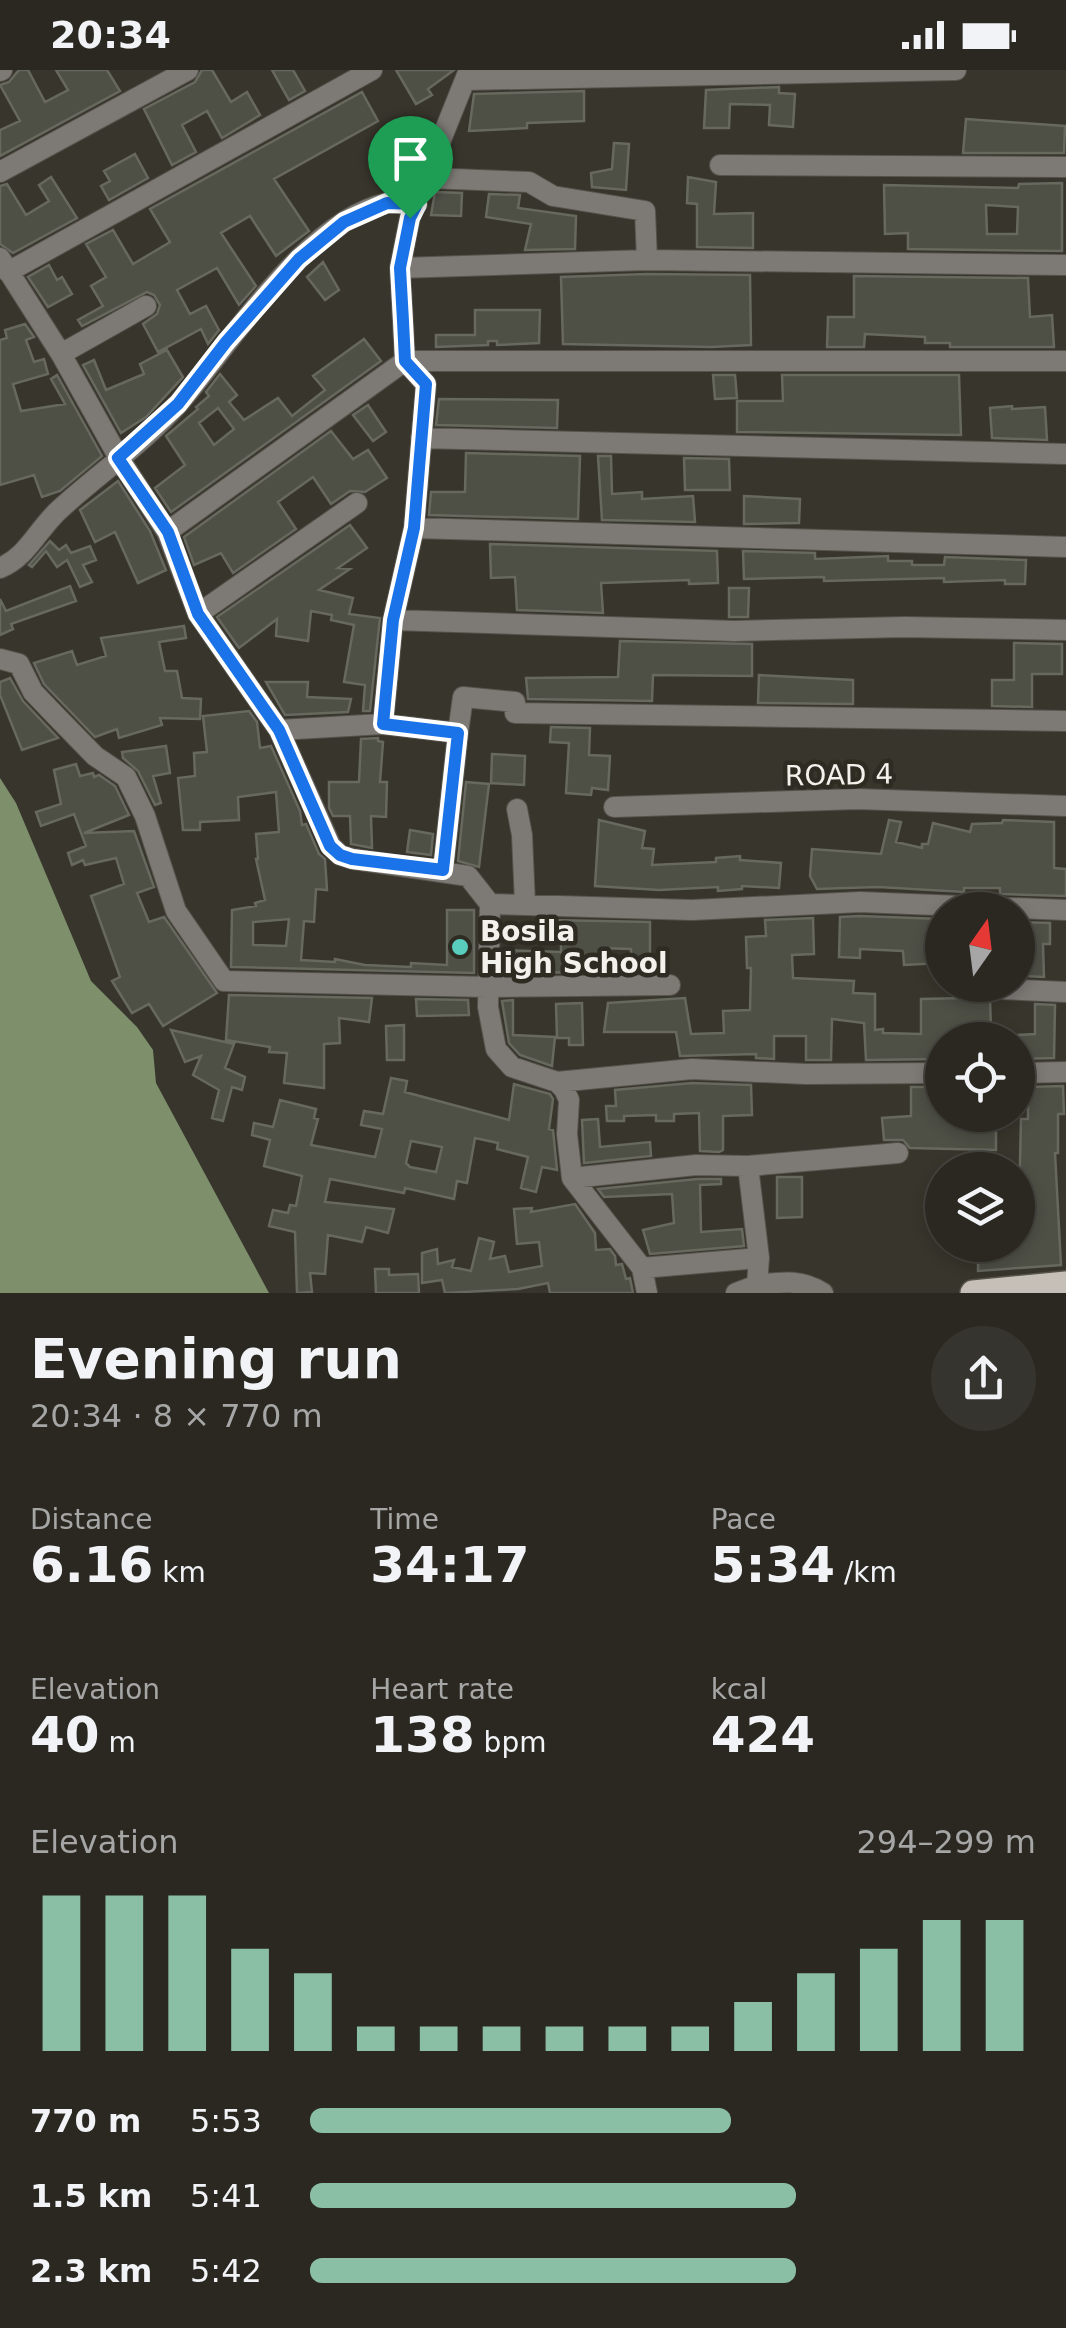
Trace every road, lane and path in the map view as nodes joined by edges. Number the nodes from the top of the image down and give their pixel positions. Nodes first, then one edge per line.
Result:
1 (188, 70) edge
2 (372, 70) edge
3 (956, 70) edge
4 (467, 75) edge
5 (720, 165) dead end
6 (1066, 167) edge
7 (0, 172) edge
8 (429, 178) junction
9 (417, 204) junction
10 (647, 260) junction
11 (4, 265) edge
12 (1066, 265) edge
13 (400, 268) junction
14 (146, 306) dead end
15 (62, 354) junction
16 (1066, 360) edge
17 (405, 361) junction
18 (420, 438) junction
19 (1066, 454) edge
20 (118, 458) junction
21 (357, 503) dead end
22 (414, 528) junction
23 (168, 532) junction
24 (1066, 536) edge
25 (1066, 548) edge
26 (1066, 557) edge
27 (0, 568) edge
28 (198, 614) junction
29 (393, 620) junction
30 (1066, 630) edge
31 (0, 659) edge
32 (1066, 721) edge
33 (383, 724) junction
34 (279, 730) junction
35 (458, 733) junction
36 (1066, 806) edge
37 (517, 808) dead end
38 (614, 808) dead end
39 (443, 870) junction
40 (490, 904) junction
41 (525, 904) junction
42 (1066, 910) edge
43 (670, 984) dead end
44 (488, 987) junction
45 (1035, 991) edge
46 (1066, 992) edge
47 (1066, 1072) edge
48 (925, 1073) edge
49 (1035, 1073) edge
50 (558, 1082) junction
51 (898, 1154) dead end
52 (748, 1166) junction
53 (572, 1178) junction
54 (758, 1258) junction
55 (642, 1268) junction
56 (1066, 1284) edge
57 (757, 1285) junction
58 (646, 1293) edge
59 (736, 1293) edge
60 (823, 1293) edge
61 (973, 1293) edge

1 - 7 street
2 - 11 street
3 - 4 street
4 - 8 street
5 - 6 street
8 - 9 street
8 - 10 street
9 - 13 street
9 - 20 street
10 - 12 street
10 - 13 street
11 - 15 street
13 - 17 street
14 - 15 street
15 - 20 street
16 - 17 street
17 - 18 street
17 - 23 street
18 - 19 street
18 - 22 street
20 - 23 street
20 - 27 street
21 - 28 street
22 - 25 street
22 - 29 street
23 - 28 street
24 - 25 street
25 - 26 street
28 - 34 street
29 - 30 street
29 - 33 street
31 - 44 street
32 - 35 street
33 - 34 street
33 - 35 street
34 - 39 street
35 - 39 street
36 - 38 street, ROAD 4
37 - 41 street
39 - 40 street
40 - 41 street
40 - 44 street
41 - 42 street
43 - 44 street
44 - 50 street
45 - 46 street
47 - 49 street
48 - 50 street
50 - 53 street
51 - 52 street
52 - 53 street
52 - 54 street
53 - 55 street
54 - 55 street
54 - 57 street
55 - 58 street
56 - 61 main road
57 - 59 street
57 - 60 street

